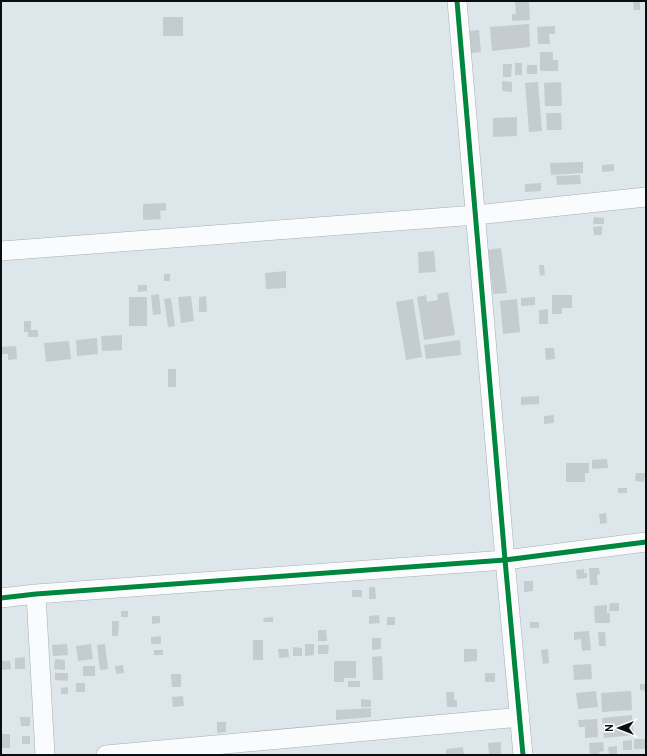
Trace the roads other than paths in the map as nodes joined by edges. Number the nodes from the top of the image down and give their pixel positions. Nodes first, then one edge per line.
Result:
1 (457, 1) edge
2 (646, 197) edge
3 (476, 215) junction
4 (1, 251) edge
5 (646, 542) edge
6 (505, 560) junction
7 (36, 594) junction
8 (1, 598) edge
9 (520, 717) junction
10 (45, 755) edge
11 (106, 755) edge
12 (523, 755) edge

1 - 3 street
2 - 3 street
3 - 4 street
3 - 6 street
5 - 6 street
6 - 7 street
6 - 9 street
7 - 8 street
7 - 10 street
9 - 11 street
9 - 12 street

